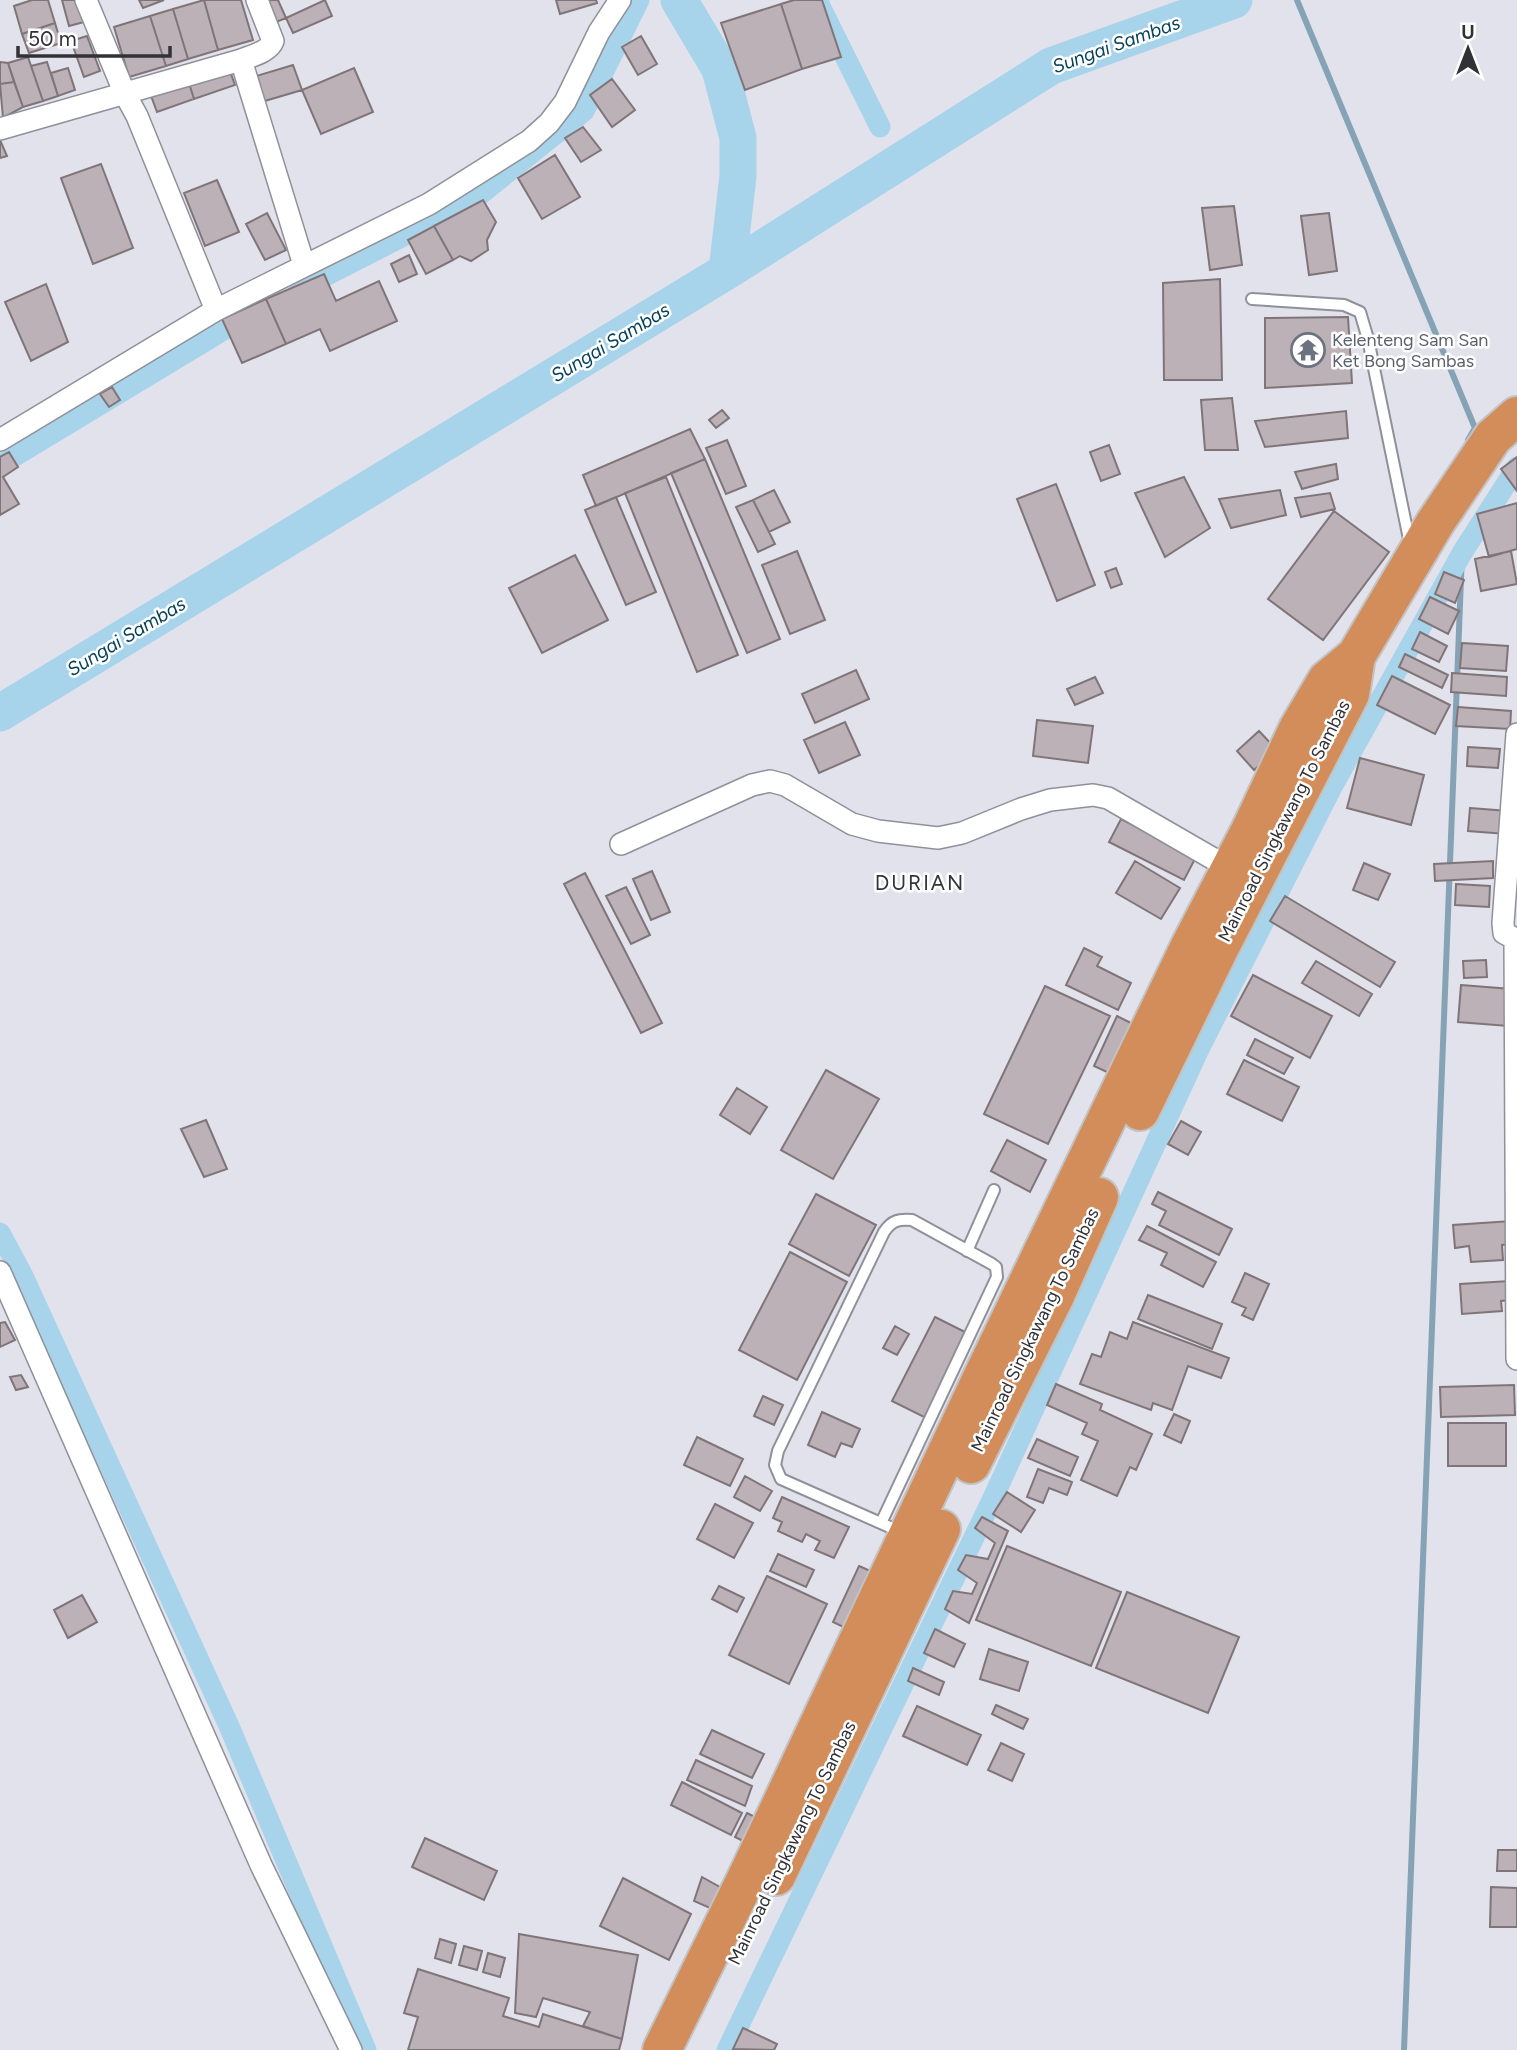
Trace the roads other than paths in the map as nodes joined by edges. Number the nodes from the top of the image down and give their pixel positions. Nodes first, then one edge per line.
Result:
1 (86, 0) edge
2 (257, 0) edge
3 (620, 0) edge
4 (241, 60) junction
5 (125, 94) junction
6 (0, 130) edge
7 (304, 265) junction
8 (1252, 299) dead end
9 (216, 310) junction
10 (1517, 416) edge
11 (0, 440) edge
12 (1413, 560) junction
13 (1356, 656) junction
14 (1517, 734) edge
15 (621, 844) dead end
16 (1231, 869) junction
17 (1516, 940) edge
18 (994, 1190) dead end
19 (967, 1251) junction
20 (0, 1272) edge
21 (1042, 1289) junction
22 (985, 1339) junction
23 (1517, 1359) edge
24 (895, 1529) junction
25 (351, 2050) edge
26 (662, 2050) edge
27 (692, 2050) edge

1 - 5 street
2 - 4 street
3 - 7 street
4 - 5 street
4 - 7 street
5 - 6 street
5 - 9 street
7 - 9 street
8 - 12 lane
9 - 11 street
10 - 12 highway
12 - 13 highway
13 - 16 highway, Mainroad Singkawang To Sambas
13 - 21 highway, Mainroad Singkawang To Sambas
14 - 17 street
15 - 16 street
16 - 21 highway, Mainroad Singkawang To Sambas
17 - 23 street
18 - 19 lane
19 - 22 lane
19 - 24 lane
20 - 25 street
21 - 22 highway, Mainroad Singkawang To Sambas
21 - 27 highway, Mainroad Singkawang To Sambas
22 - 24 highway, Mainroad Singkawang To Sambas
24 - 26 highway, Mainroad Singkawang To Sambas

